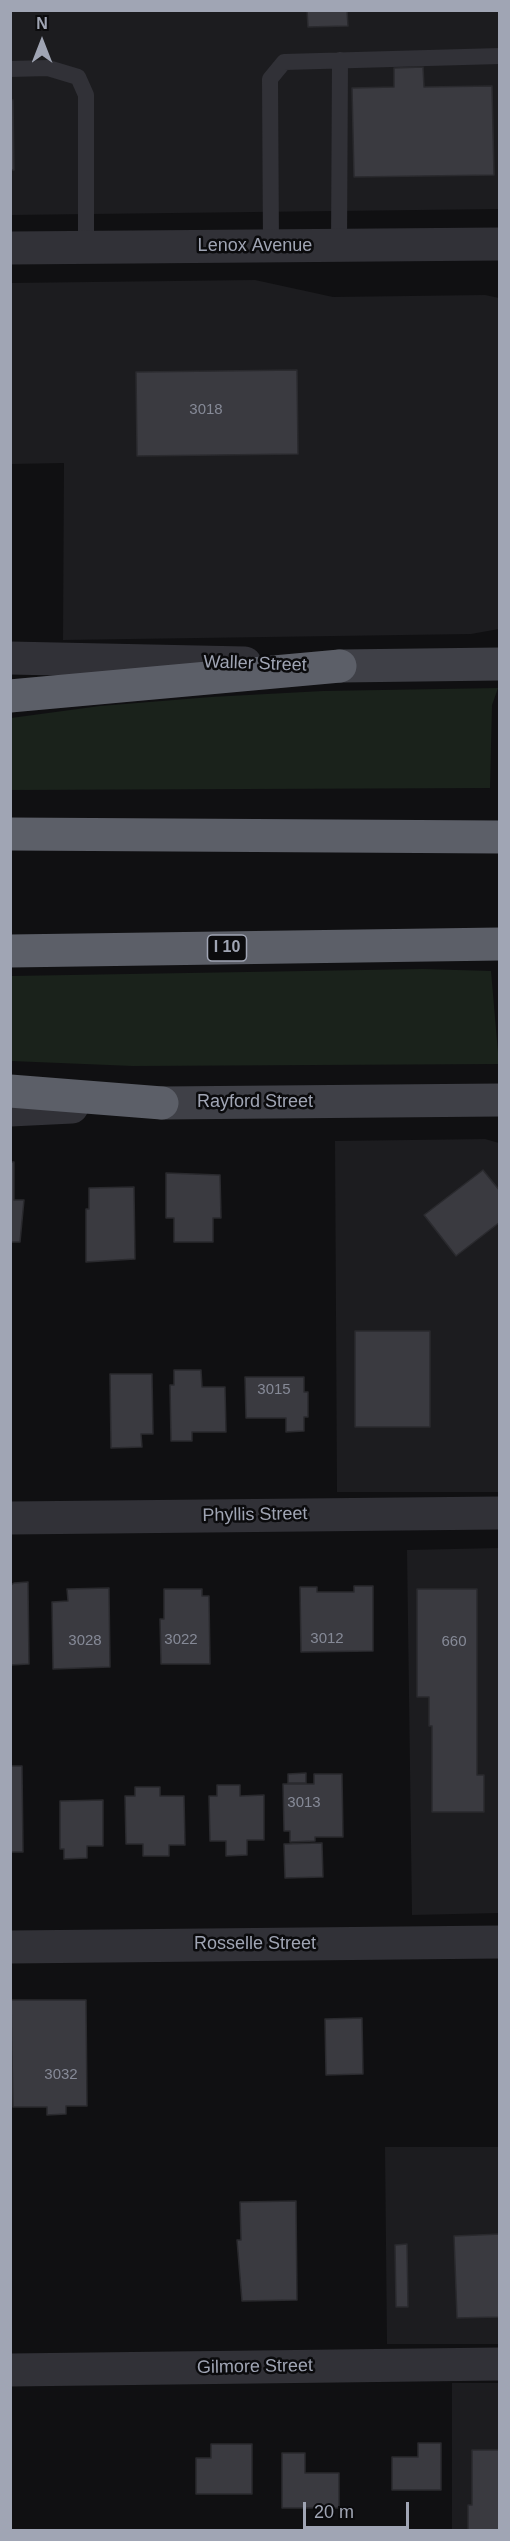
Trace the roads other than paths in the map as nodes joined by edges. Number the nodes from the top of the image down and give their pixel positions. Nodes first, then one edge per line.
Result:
1 (500, 56) edge
2 (340, 60) junction
3 (10, 69) edge
4 (500, 244) edge
5 (272, 246) junction
6 (339, 246) junction
7 (86, 247) junction
8 (10, 248) edge
9 (10, 658) edge
10 (500, 664) edge
11 (340, 666) junction
12 (10, 696) edge
13 (10, 834) edge
14 (500, 837) edge
15 (500, 944) edge
16 (10, 951) edge
17 (10, 1091) edge
18 (500, 1100) edge
19 (162, 1103) junction
20 (10, 1110) edge
21 (500, 1513) edge
22 (10, 1518) edge
23 (500, 1942) edge
24 (10, 1947) edge
25 (500, 2364) edge
26 (10, 2370) edge

1 - 2 lane
2 - 5 lane
2 - 6 lane
3 - 7 lane
4 - 6 street, Lenox Avenue
5 - 6 street, Lenox Avenue
5 - 7 street, Lenox Avenue
7 - 8 street, Lenox Avenue
9 - 11 street, Waller Street
10 - 11 main road, Waller Street
11 - 12 highway
13 - 14 highway
15 - 16 highway, I 10
17 - 19 highway
18 - 19 main road, Rayford Street
19 - 20 street, Rayford Street
21 - 22 street, Phyllis Street
23 - 24 street, Rosselle Street
25 - 26 street, Gilmore Street

